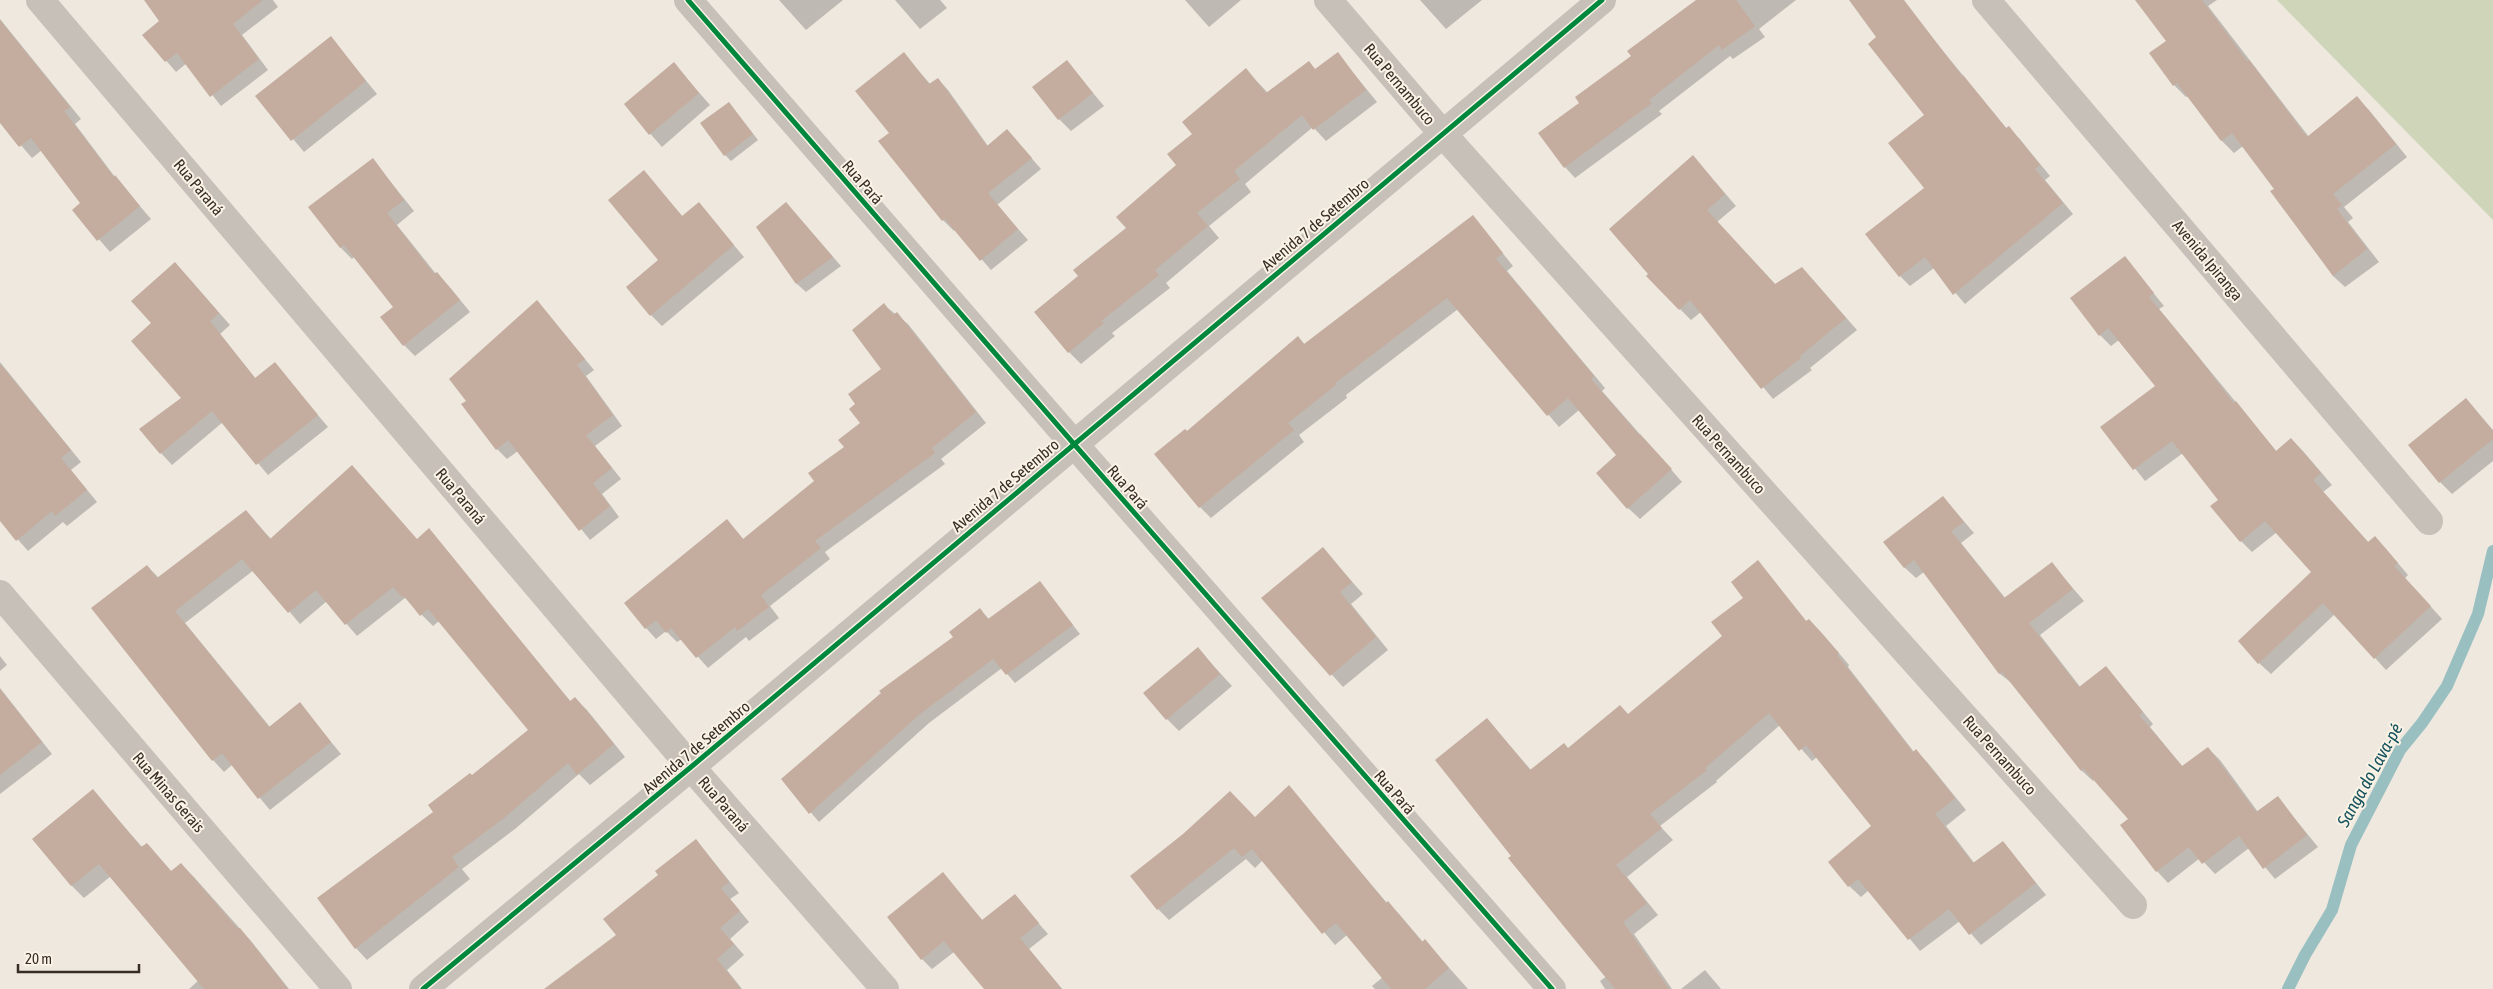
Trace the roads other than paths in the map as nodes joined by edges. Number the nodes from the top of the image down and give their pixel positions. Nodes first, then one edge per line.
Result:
1 (40, 0) edge
2 (688, 0) edge
3 (1328, 0) edge
4 (1602, 0) edge
5 (1986, 0) edge
6 (1442, 133) junction
7 (1074, 444) junction
8 (2429, 521) dead end
9 (0, 594) edge
10 (691, 767) junction
11 (2134, 905) dead end
12 (338, 989) edge
13 (423, 989) edge
14 (885, 989) edge
15 (1552, 989) edge

1 - 10 street, Rua Paraná
2 - 7 street, Rua Pará
3 - 6 street, Rua Pernambuco
4 - 6 street, Avenida 7 de Setembro
5 - 8 street, Avenida Ipiranga
6 - 7 street, Avenida 7 de Setembro
6 - 11 street, Rua Pernambuco
7 - 10 street, Avenida 7 de Setembro
7 - 15 street, Rua Pará
9 - 12 street, Rua Minas Gerais
10 - 13 street, Avenida 7 de Setembro
10 - 14 street, Rua Paraná

